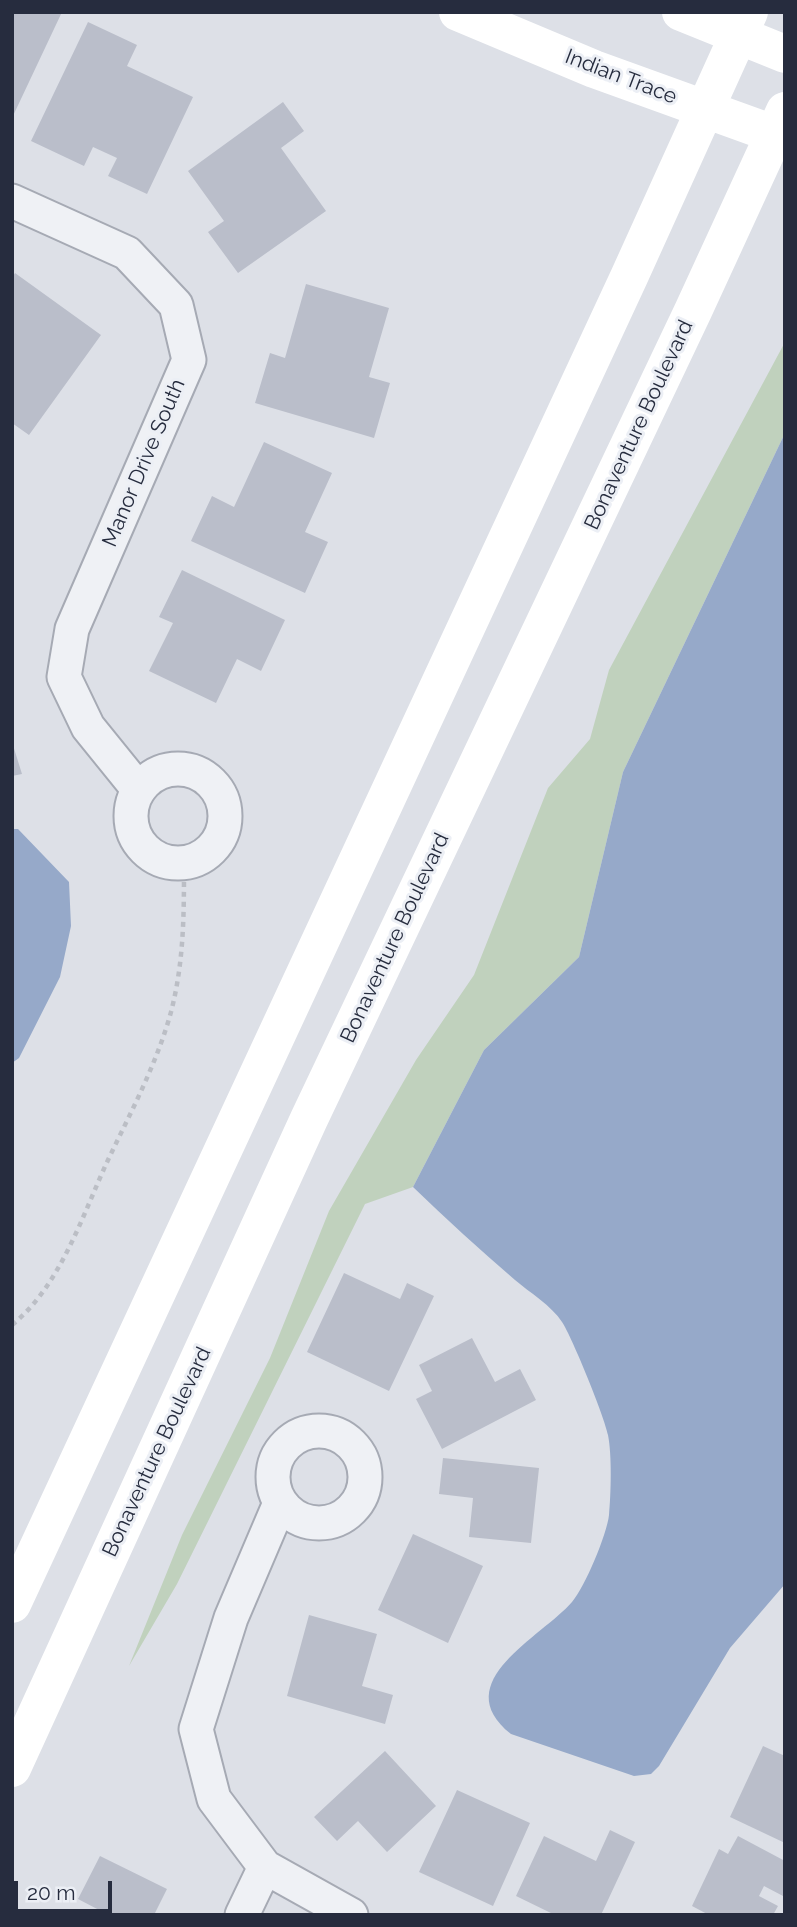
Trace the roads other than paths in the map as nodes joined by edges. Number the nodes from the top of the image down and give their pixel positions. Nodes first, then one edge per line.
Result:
1 (458, 12) edge
2 (681, 12) edge
3 (743, 24) edge
4 (785, 54) edge
5 (706, 109) junction
6 (781, 128) edge
7 (12, 201) edge
8 (139, 790) junction
9 (280, 1503) dead end
10 (12, 1604) edge
11 (12, 1768) edge
12 (265, 1867) junction
13 (242, 1915) edge
14 (351, 1915) edge

1 - 5 main road, Indian Trace
2 - 3 main road
3 - 4 main road
3 - 5 main road
5 - 6 main road, Indian Trace
5 - 10 main road
6 - 11 main road, Bonaventure Boulevard
7 - 8 street, Manor Drive South
8 - 8 street
9 - 12 street
12 - 13 street
12 - 14 street

